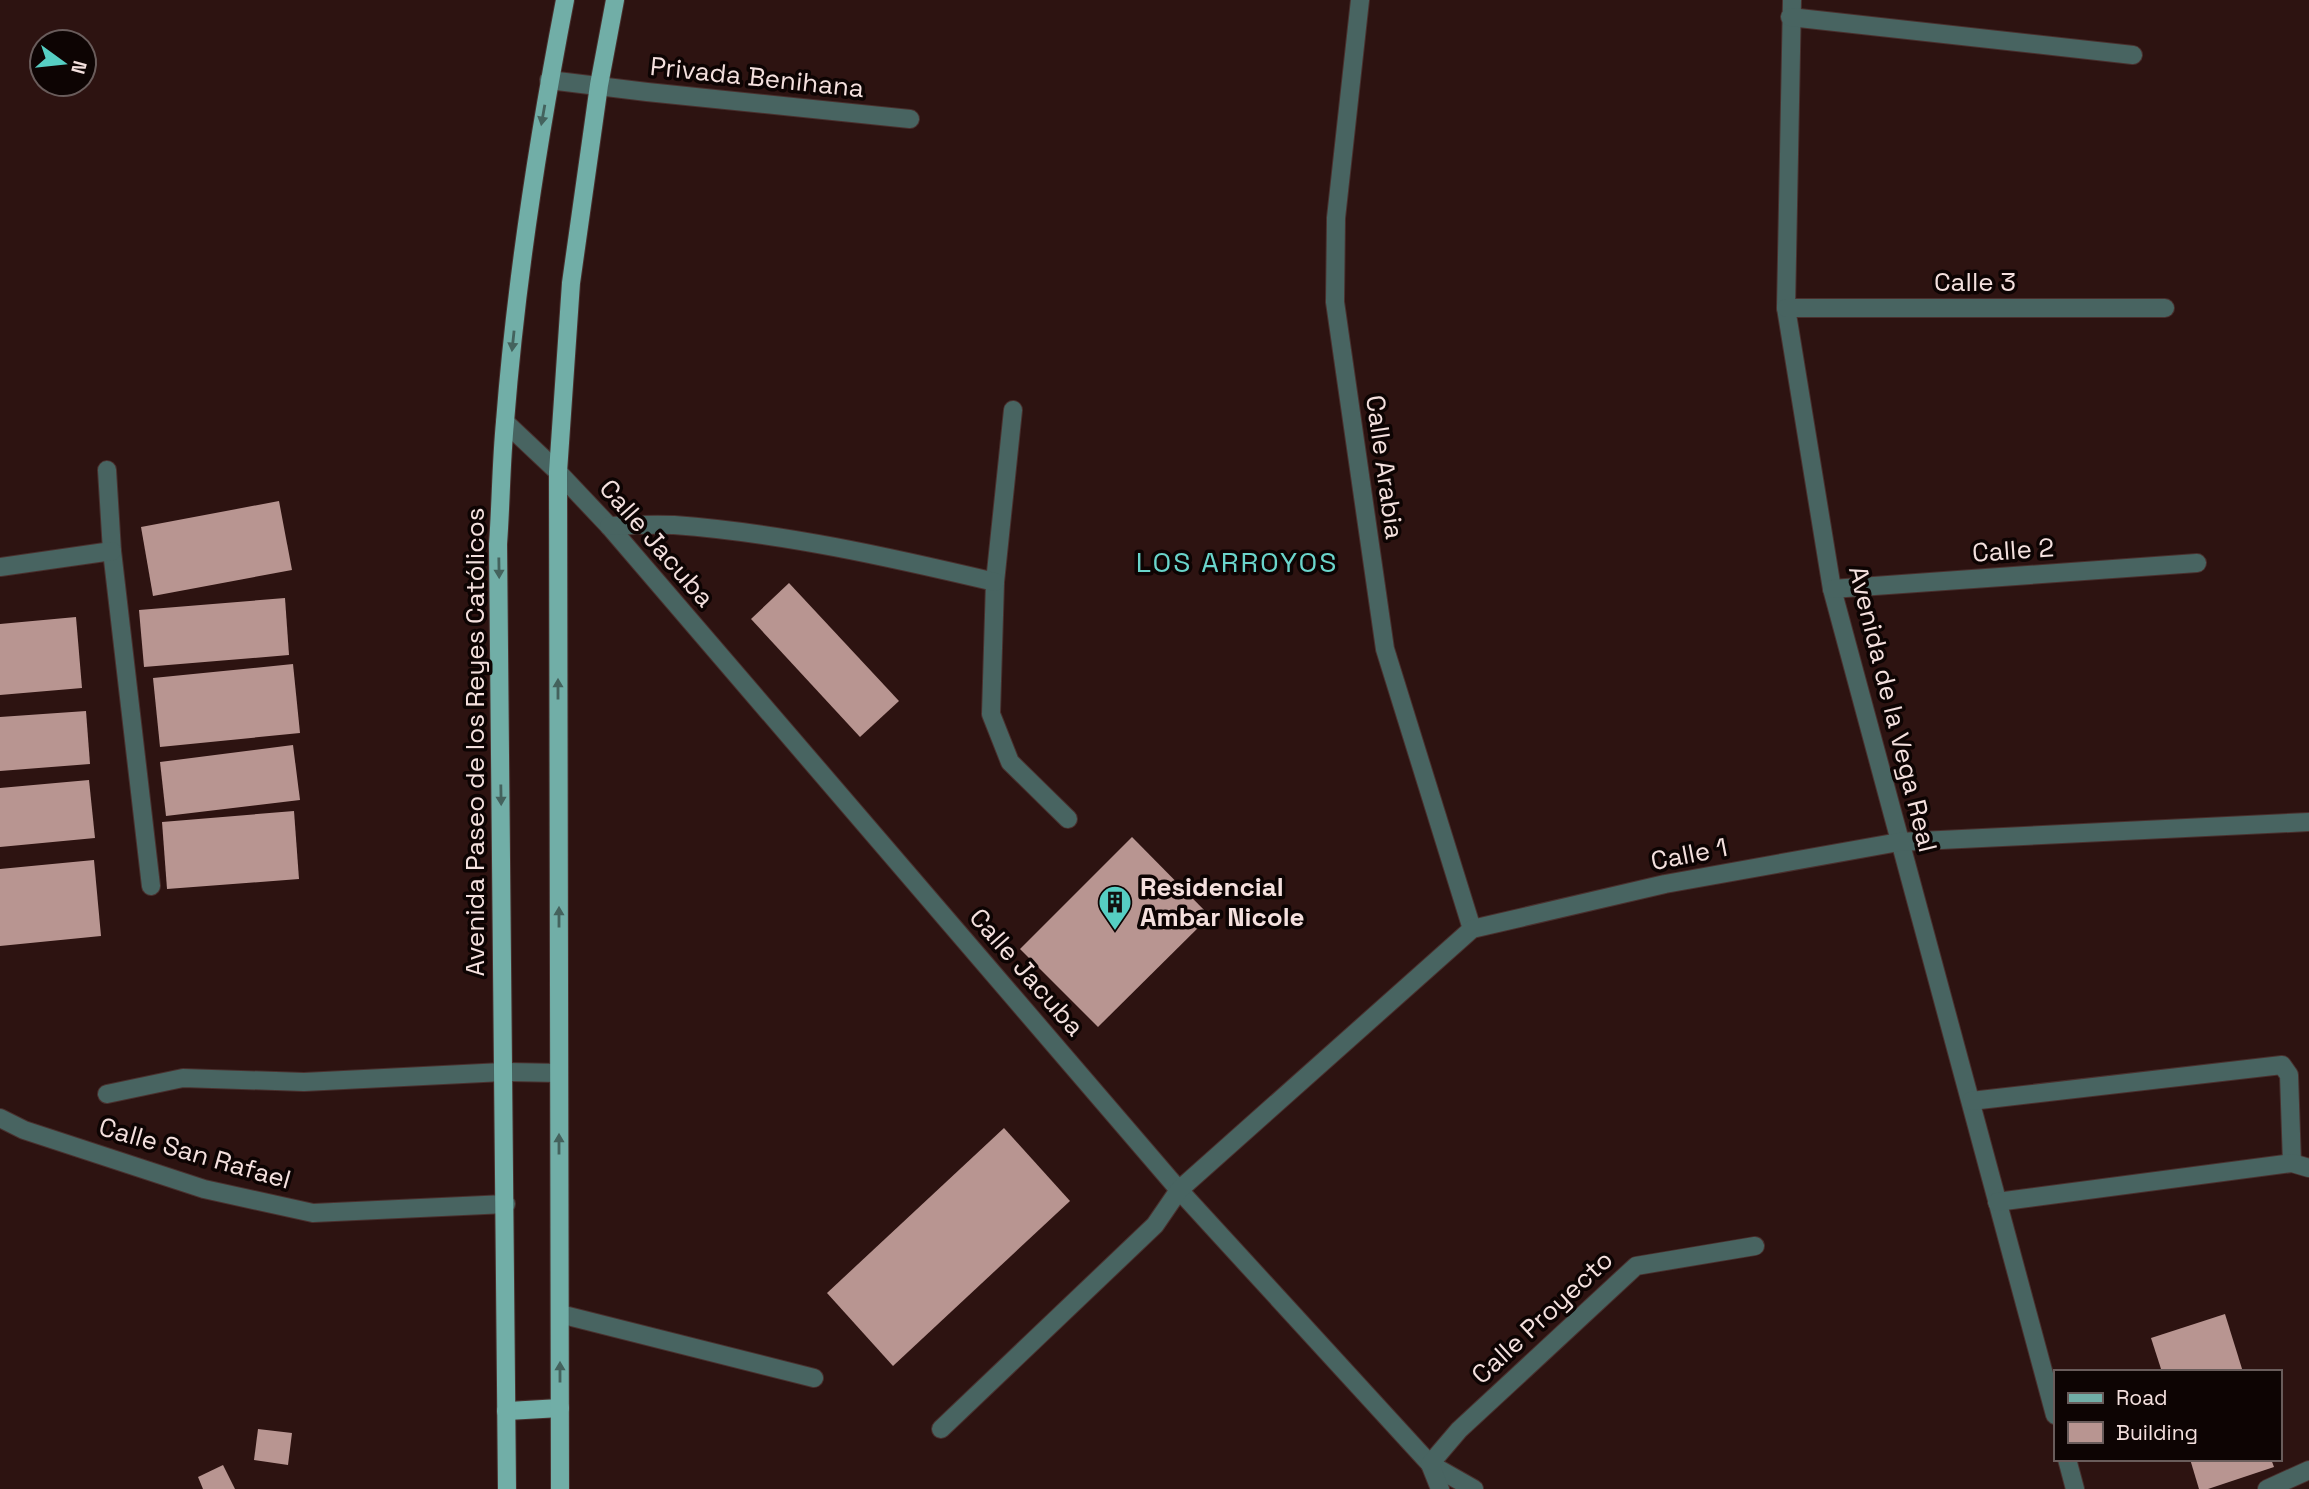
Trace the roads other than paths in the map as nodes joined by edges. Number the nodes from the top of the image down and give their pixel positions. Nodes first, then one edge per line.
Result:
1 (565, 0) edge
2 (615, 0) edge
3 (1360, 0) edge
4 (1791, 8) edge
5 (2133, 55) dead end
6 (550, 80) junction
7 (599, 85) junction
8 (910, 119) dead end
9 (1786, 308) junction
10 (2165, 308) dead end
11 (1013, 410) dead end
12 (505, 422) junction
13 (107, 470) dead end
14 (558, 472) junction
15 (610, 526) junction
16 (112, 551) junction
17 (2197, 563) dead end
18 (0, 568) edge
19 (995, 582) junction
20 (1832, 589) junction
21 (1068, 818) dead end
22 (2309, 822) edge
23 (1899, 842) junction
24 (151, 886) dead end
25 (1472, 929) junction
26 (503, 1072) junction
27 (559, 1073) junction
28 (107, 1094) dead end
29 (1971, 1101) junction
30 (0, 1118) edge
31 (2301, 1166) edge
32 (1179, 1190) junction
33 (1997, 1202) junction
34 (506, 1204) junction
35 (1755, 1247) dead end
36 (560, 1314) junction
37 (814, 1378) dead end
38 (560, 1408) junction
39 (506, 1411) junction
40 (2054, 1411) edge
41 (941, 1429) dead end
42 (2068, 1461) edge
43 (1430, 1464) junction
44 (2309, 1471) edge
45 (507, 1489) edge
46 (559, 1489) edge
47 (1440, 1489) edge
48 (1474, 1489) edge
49 (2076, 1489) edge
50 (2267, 1489) edge

1 - 6 main road, Avenida Paseo de los Reyes Católicos
2 - 7 main road
3 - 25 street, Calle Arabia
4 - 5 street
4 - 9 street, Avenida de la Vega Real
6 - 7 street, Privada Benihana
6 -> 12 main road, Avenida Paseo de los Reyes Católicos
7 - 8 street, Privada Benihana
7 - 14 main road
9 - 10 street, Calle 3
9 - 20 street, Avenida de la Vega Real
11 - 19 street
12 - 14 street, Calle Jacuba
12 -> 26 main road, Avenida Paseo de los Reyes Católicos
13 - 16 street
14 - 15 street, Calle Jacuba
27 -> 14 main road
15 - 19 street
15 - 32 street, Calle Jacuba
16 - 18 street
16 - 24 street
17 - 20 street, Calle 2
19 - 21 street
20 - 23 street, Avenida de la Vega Real
22 - 23 street, Calle 1
23 - 25 street, Calle 1
23 - 29 street, Avenida de la Vega Real
25 - 32 street, Calle 1
26 - 27 street
26 - 28 street
26 - 34 main road, Avenida Paseo de los Reyes Católicos
36 -> 27 main road
29 - 31 street
29 - 33 street, Avenida de la Vega Real
30 - 34 street, Calle San Rafael
31 - 33 street
32 - 41 street, Calle 1
32 - 43 street, Calle Jacuba
33 - 40 street, Avenida de la Vega Real
34 - 39 main road, Avenida Paseo de los Reyes Católicos
35 - 43 street, Calle Proyecto
36 - 37 street
38 -> 36 main road
38 - 39 main road
38 - 46 main road
39 - 45 main road, Avenida Paseo de los Reyes Católicos
42 - 49 street
43 - 47 street
43 - 48 street, Calle Jacuba
44 - 50 street

